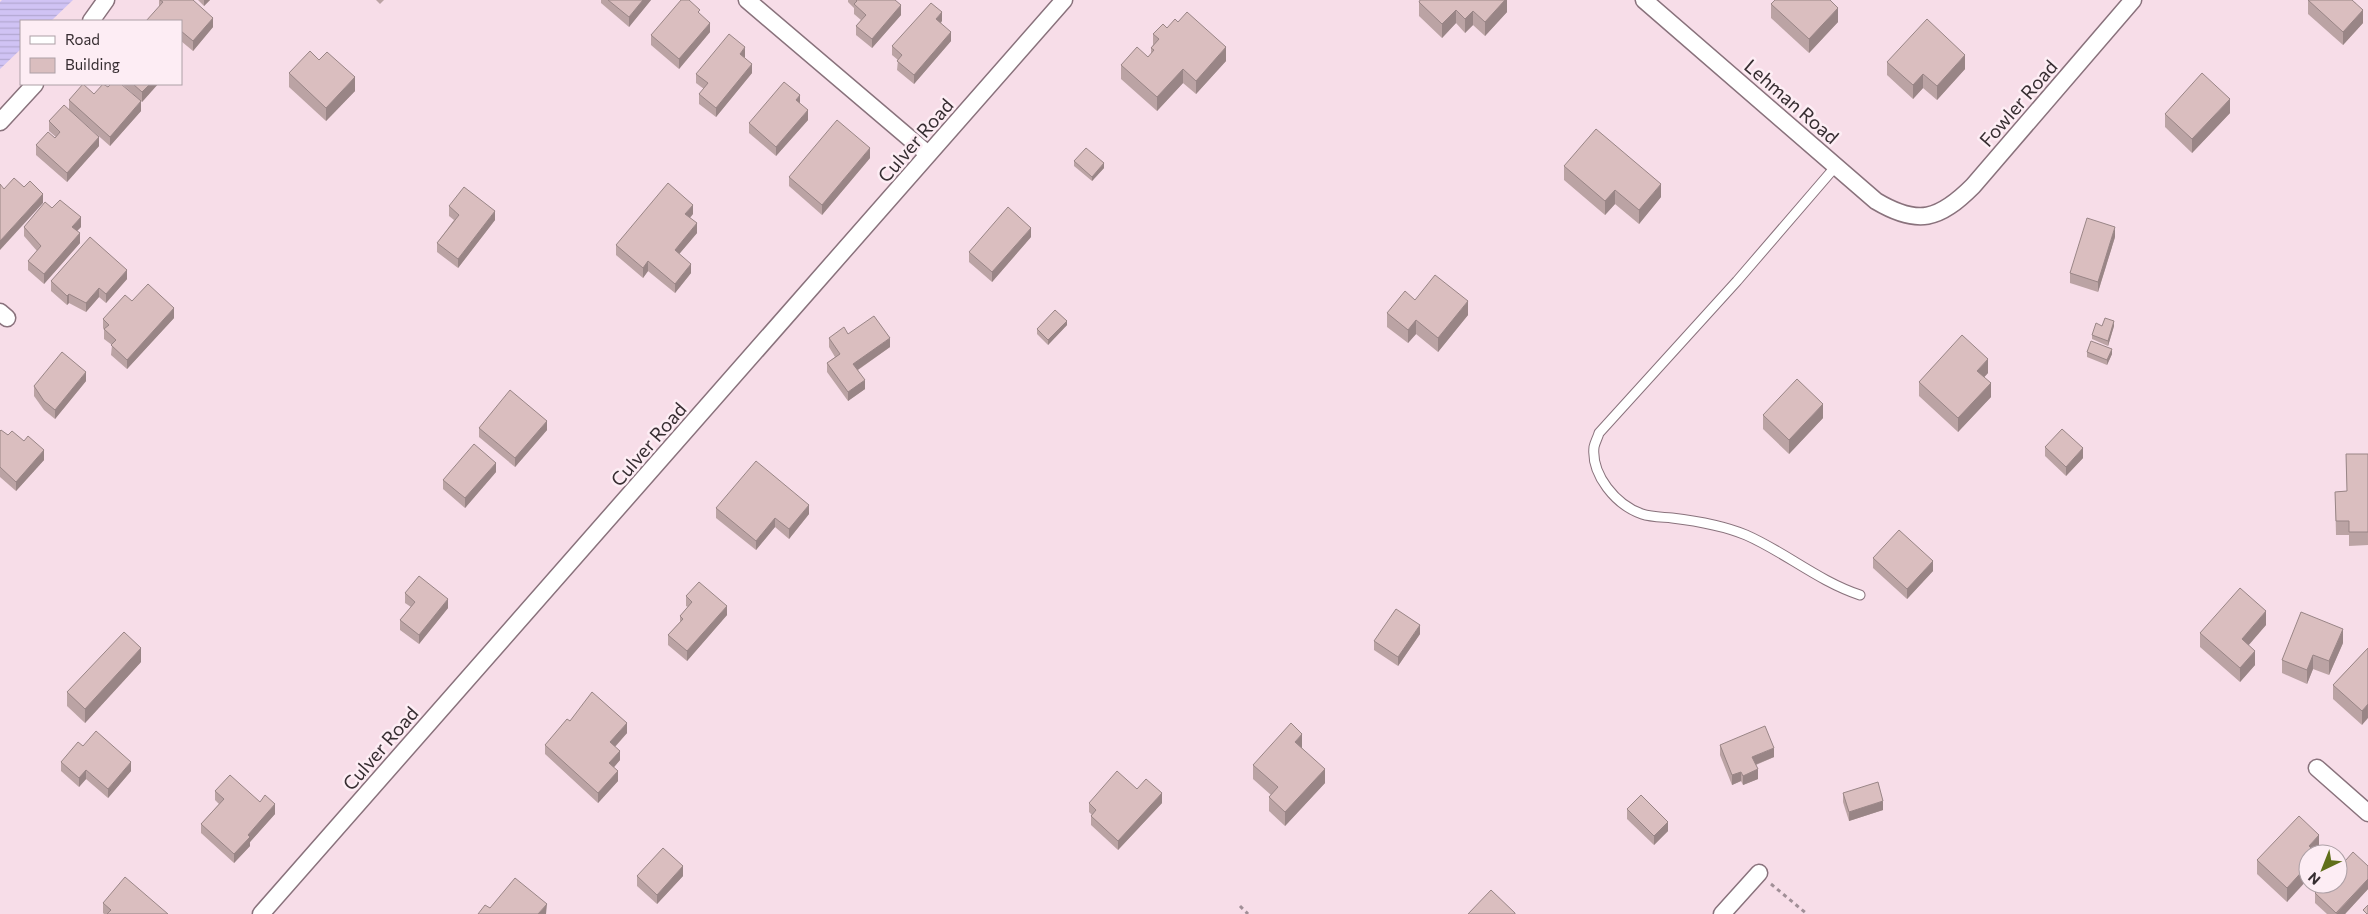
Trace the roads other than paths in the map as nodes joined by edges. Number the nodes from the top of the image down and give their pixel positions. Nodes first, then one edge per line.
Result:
1 (106, 0) edge
2 (747, 0) edge
3 (1064, 0) edge
4 (1644, 0) edge
5 (2133, 0) edge
6 (92, 20) edge
7 (33, 85) edge
8 (0, 122) edge
9 (928, 154) junction
10 (1836, 166) junction
11 (1922, 217) joint
12 (1860, 595) dead end
13 (2317, 768) dead end
14 (2368, 813) edge
15 (1759, 873) road end
16 (261, 914) edge
17 (1722, 914) edge

1 - 6 street
2 - 9 street
3 - 9 street, Culver Road
4 - 10 street, Lehman Road
5 - 11 street, Fowler Road
7 - 8 street
9 - 16 street, Culver Road
10 - 11 street, Lehman Road
10 - 12 lane
13 - 14 street
15 - 17 street

